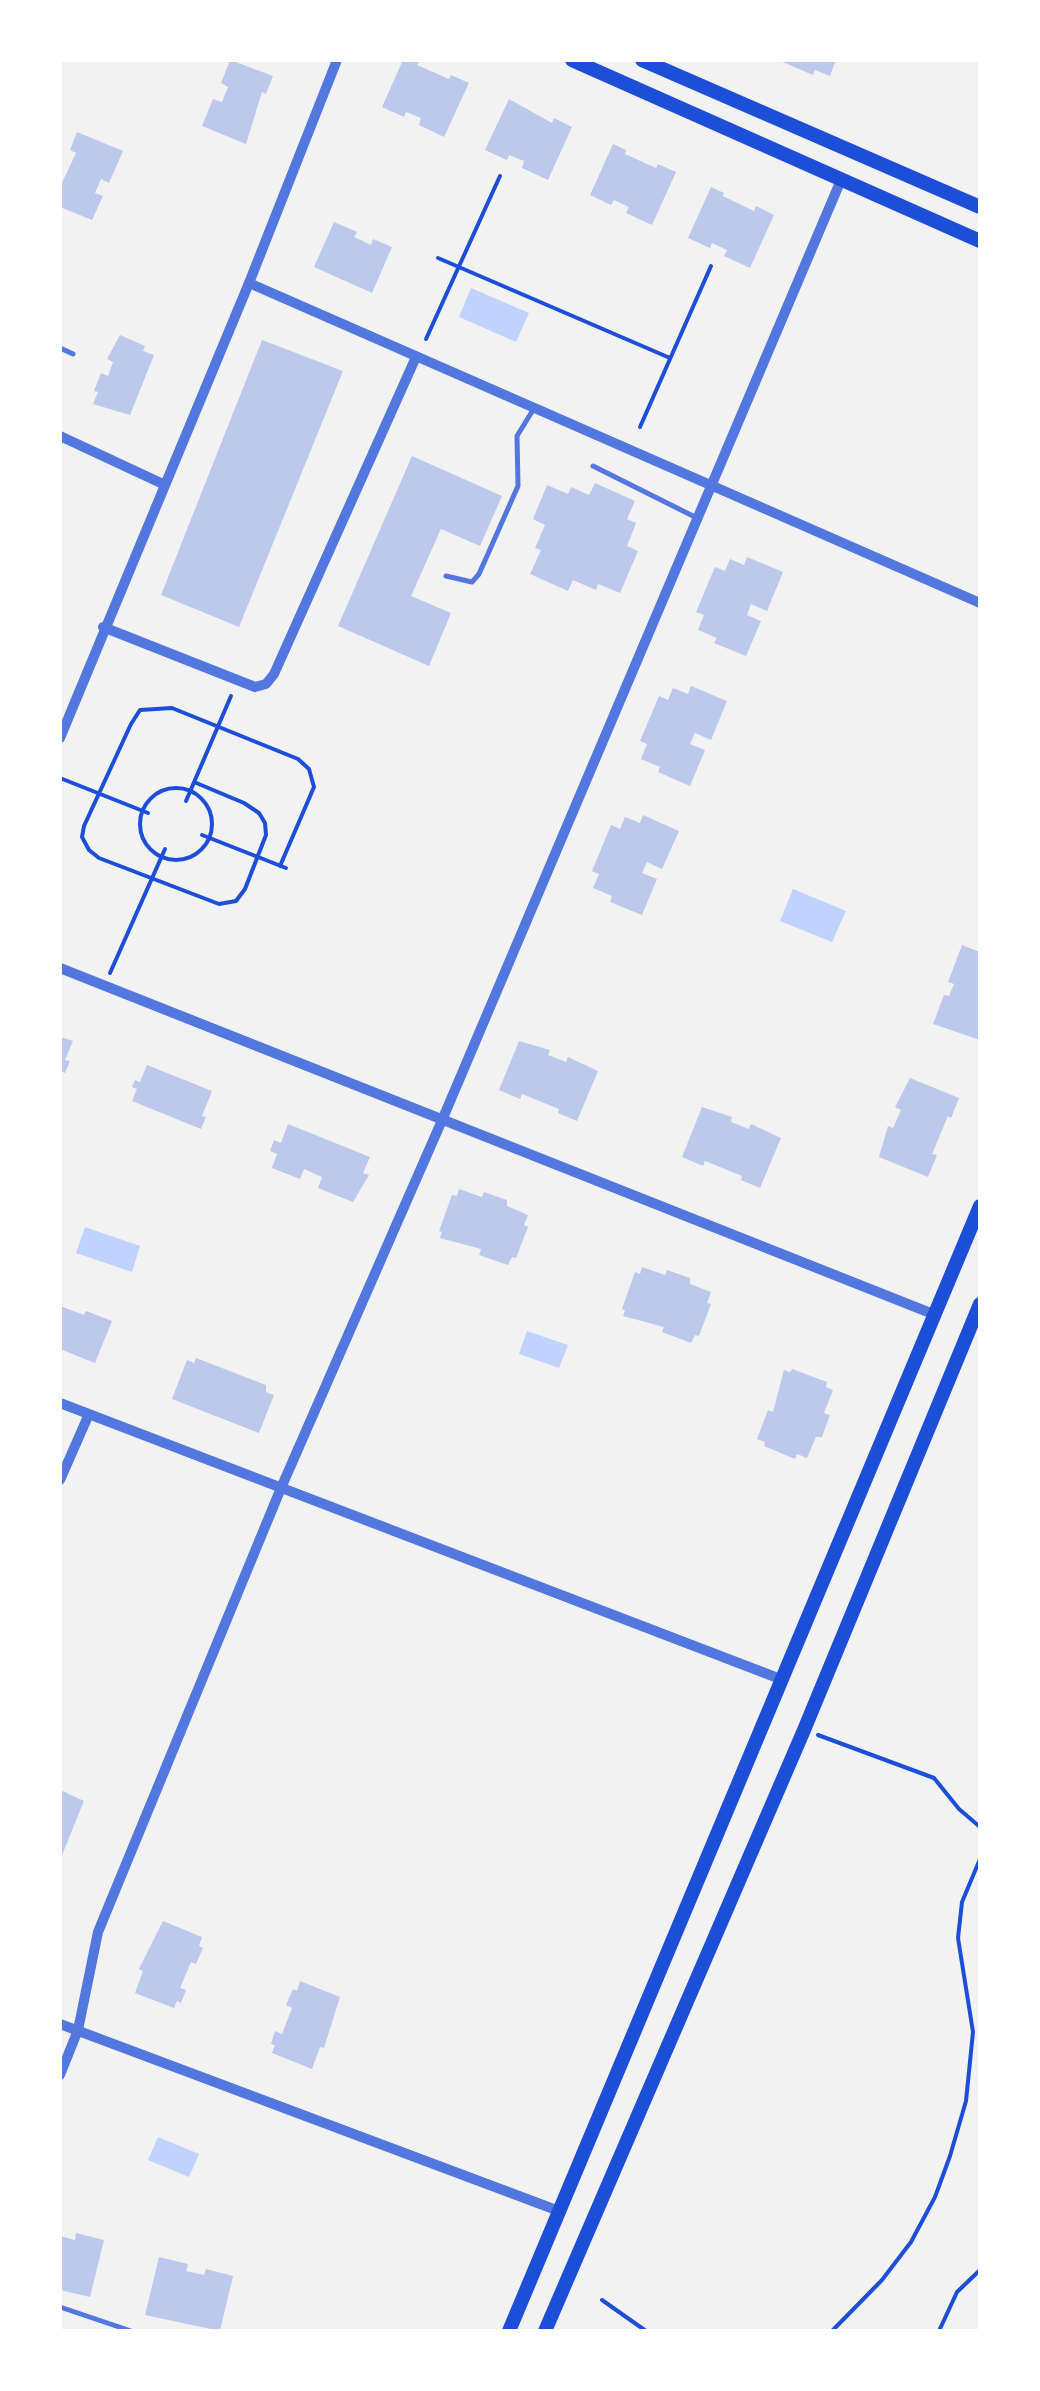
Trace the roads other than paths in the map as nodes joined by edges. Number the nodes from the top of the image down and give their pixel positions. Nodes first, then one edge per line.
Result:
1 (336, 60) edge
2 (572, 60) edge
3 (642, 60) edge
4 (841, 180) junction
5 (980, 207) edge
6 (980, 241) edge
7 (248, 283) junction
8 (60, 348) edge
9 (73, 354) dead end
10 (416, 358) junction
11 (533, 410) junction
12 (60, 436) edge
13 (593, 466) dead end
14 (163, 484) junction
15 (710, 486) junction
16 (696, 518) junction
17 (446, 576) dead end
18 (980, 603) edge
19 (104, 627) junction
20 (60, 738) edge
21 (60, 968) edge
22 (442, 1118) junction
23 (980, 1206) edge
24 (980, 1304) edge
25 (933, 1314) junction
26 (60, 1403) edge
27 (89, 1414) junction
28 (60, 1480) edge
29 (282, 1488) junction
30 (783, 1680) junction
31 (60, 2024) edge
32 (78, 2030) junction
33 (60, 2075) edge
34 (558, 2211) junction
35 (60, 2307) edge
36 (131, 2331) edge
37 (509, 2331) edge
38 (545, 2331) edge

1 - 7 street
2 - 4 main road
3 - 5 main road
4 - 6 main road
4 - 15 street
7 - 10 street
7 - 14 street
8 - 9 lane
10 - 11 street
10 - 19 street
11 - 15 street
11 - 17 lane
12 - 14 street
13 - 16 lane
14 - 19 street
15 - 16 street
15 - 18 street
16 - 22 street
19 - 20 street
21 - 22 street
22 - 25 street
22 - 29 street
23 - 25 main road
24 - 38 main road
25 - 30 main road
26 - 27 street
27 - 28 street
27 - 29 street
29 - 30 street
29 - 32 street
30 - 34 main road
31 - 32 street
32 - 33 street
32 - 34 street
34 - 37 main road
35 - 36 lane

